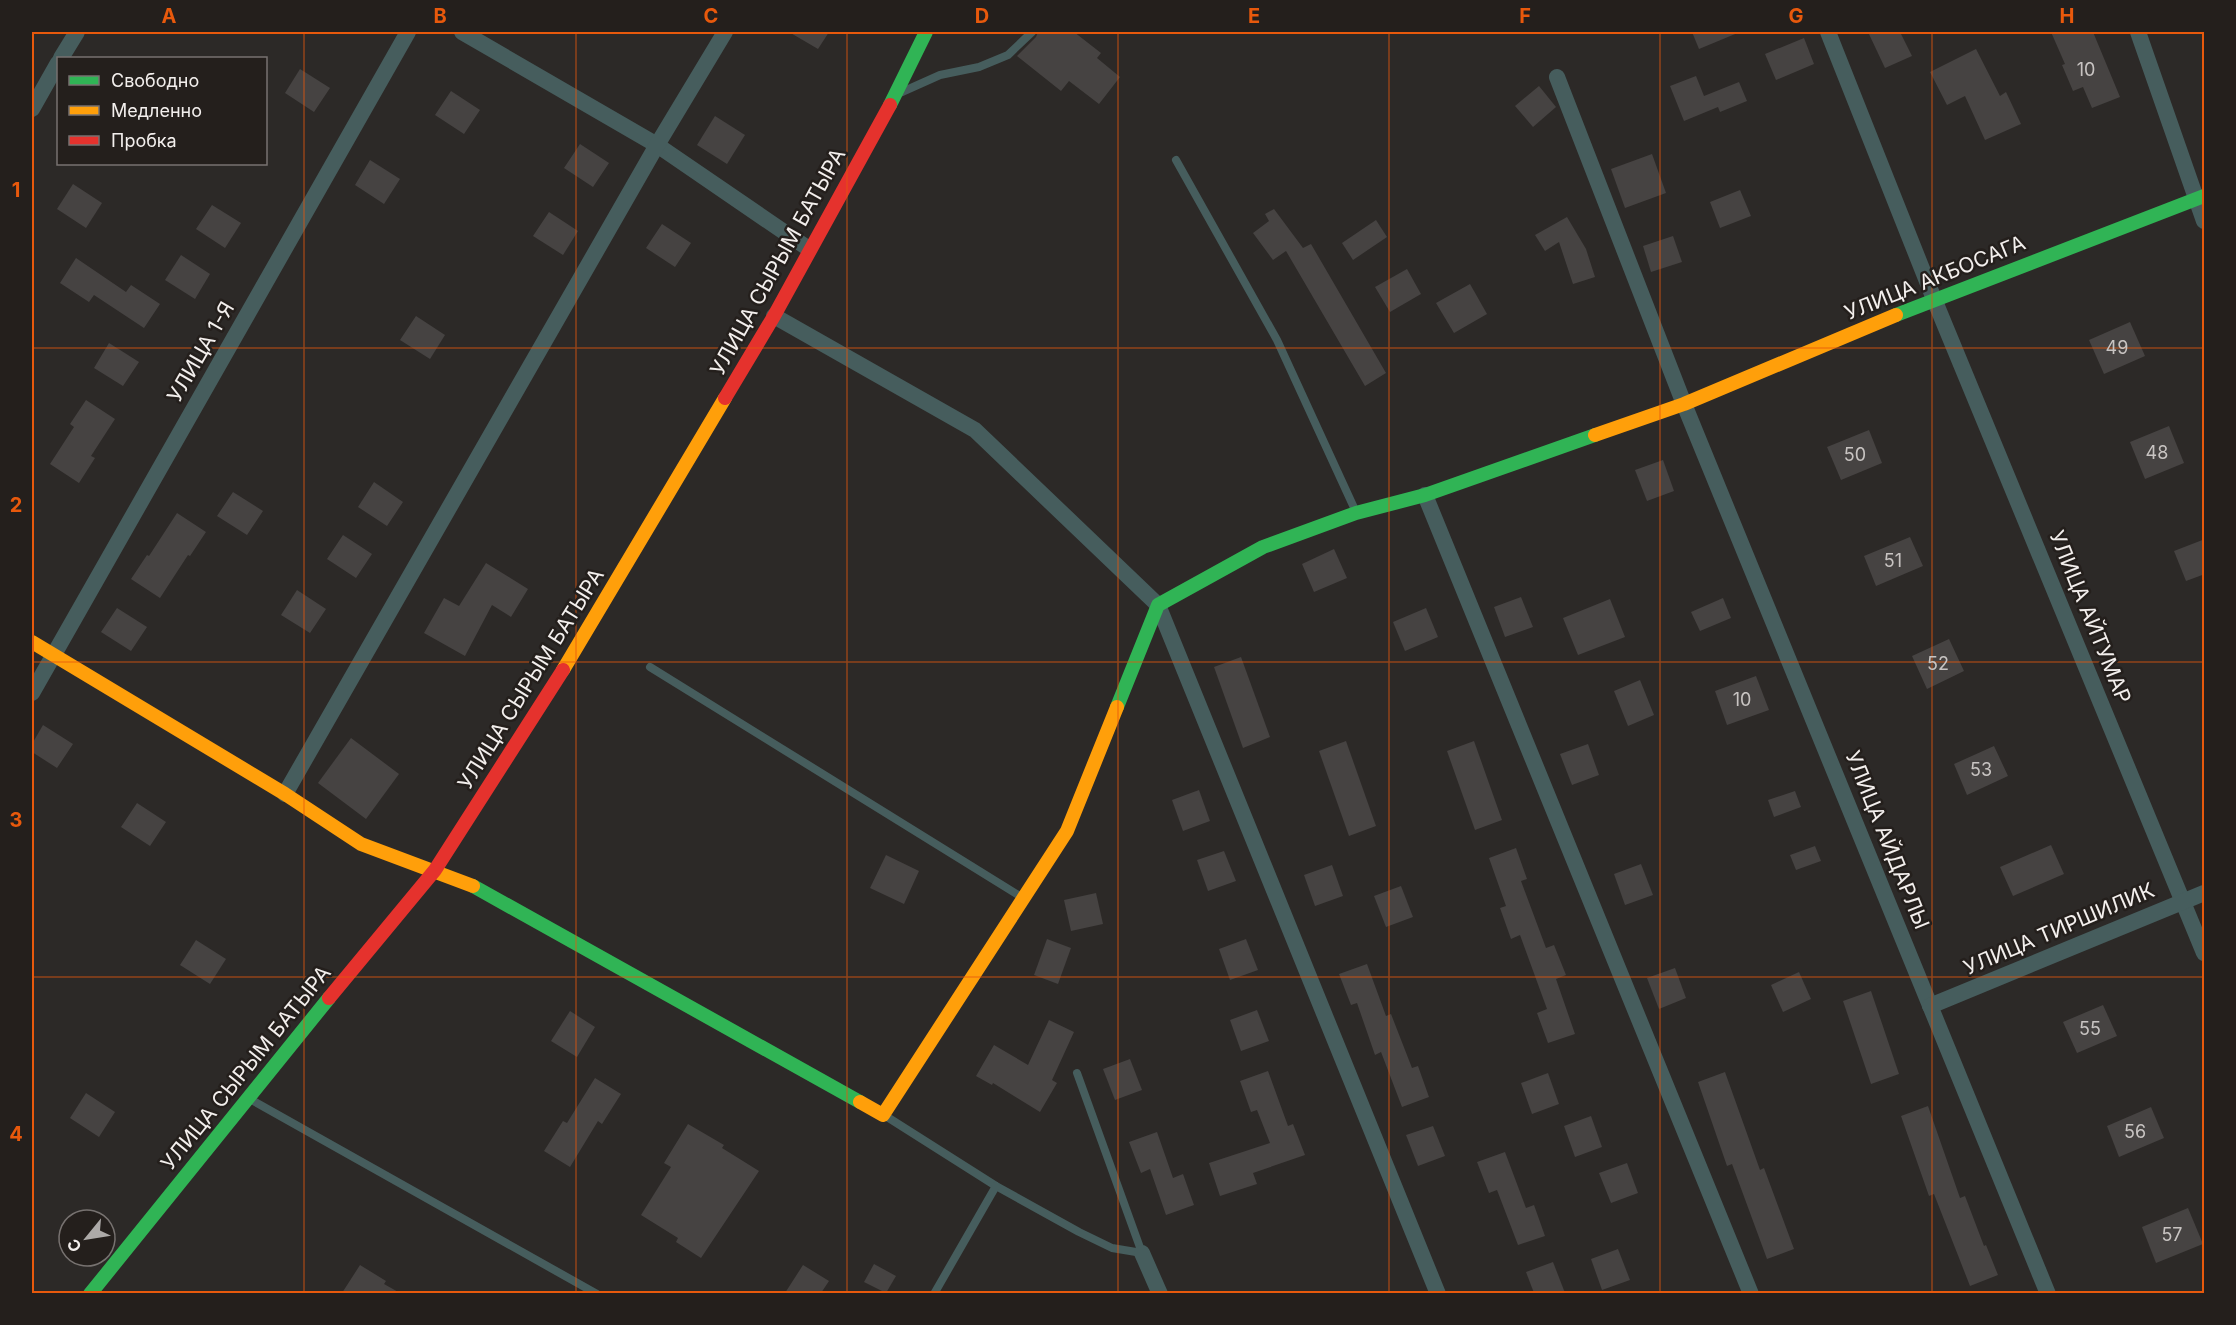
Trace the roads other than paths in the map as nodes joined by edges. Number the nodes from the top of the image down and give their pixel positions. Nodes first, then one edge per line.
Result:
1 (77, 32) edge
2 (408, 32) edge
3 (462, 32) edge
4 (725, 32) edge
5 (926, 32) edge
6 (1032, 32) edge
7 (1828, 32) edge
8 (2138, 32) edge
9 (62, 57) edge
10 (57, 65) edge
11 (1557, 77) dead end
12 (896, 95) junction
13 (32, 109) edge
14 (657, 145) junction
15 (1176, 160) dead end
16 (2200, 197) edge
17 (2205, 221) edge
18 (809, 249) junction
19 (1934, 299) junction
20 (774, 316) junction
21 (1684, 405) junction
22 (1425, 495) junction
23 (1356, 513) junction
24 (1158, 605) junction
25 (32, 642) edge
26 (54, 656) junction
27 (650, 667) dead end
28 (32, 693) edge
29 (285, 794) junction
30 (435, 870) junction
31 (2205, 892) edge
32 (1023, 899) junction
33 (2183, 902) junction
34 (2205, 953) edge
35 (1930, 1006) junction
36 (1077, 1073) dead end
37 (248, 1097) junction
38 (884, 1115) junction
39 (996, 1186) junction
40 (1142, 1253) junction
41 (90, 1293) edge
42 (597, 1293) edge
43 (933, 1293) edge
44 (1160, 1293) edge
45 (1438, 1293) edge
46 (1751, 1293) edge
47 (2048, 1293) edge

1 - 9 street
2 - 26 street, УЛИЦА 1-Я
3 - 14 street
4 - 14 street
5 - 12 street, УЛИЦА СЫРЫМ БАТЫРА
6 - 12 lane
7 - 19 street, УЛИЦА АЙТУМАР
8 - 16 street
10 - 13 street
11 - 21 street, УЛИЦА АЙДАРЛЫ
12 - 18 street, УЛИЦА СЫРЫМ БАТЫРА
14 - 18 street
14 - 29 street
15 - 23 lane
16 - 17 street
16 - 19 street, УЛИЦА АКБОСАГА
18 - 20 street, УЛИЦА СЫРЫМ БАТЫРА
19 - 21 street, УЛИЦА АКБОСАГА
19 - 33 street, УЛИЦА АЙТУМАР
20 - 24 street
20 - 30 street, УЛИЦА СЫРЫМ БАТЫРА
21 - 22 street, УЛИЦА АКБОСАГА
21 - 35 street, УЛИЦА АЙДАРЛЫ
22 - 23 street, УЛИЦА АКБОСАГА
22 - 46 street
23 - 24 street, УЛИЦА АКБОСАГА
24 - 32 street
24 - 45 street
25 - 26 street
26 - 28 street, УЛИЦА 1-Я
26 - 29 street
27 - 32 lane
29 - 30 street
30 - 37 street, УЛИЦА СЫРЫМ БАТЫРА
30 - 38 street
31 - 33 street, УЛИЦА ТИРШИЛИК
32 - 38 street
33 - 34 street, УЛИЦА АЙТУМАР
33 - 35 street, УЛИЦА ТИРШИЛИК
35 - 47 street, УЛИЦА АЙДАРЛЫ
36 - 40 lane
37 - 41 street, УЛИЦА СЫРЫМ БАТЫРА
37 - 42 lane
38 - 39 lane
39 - 40 lane
39 - 43 lane
40 - 44 street

